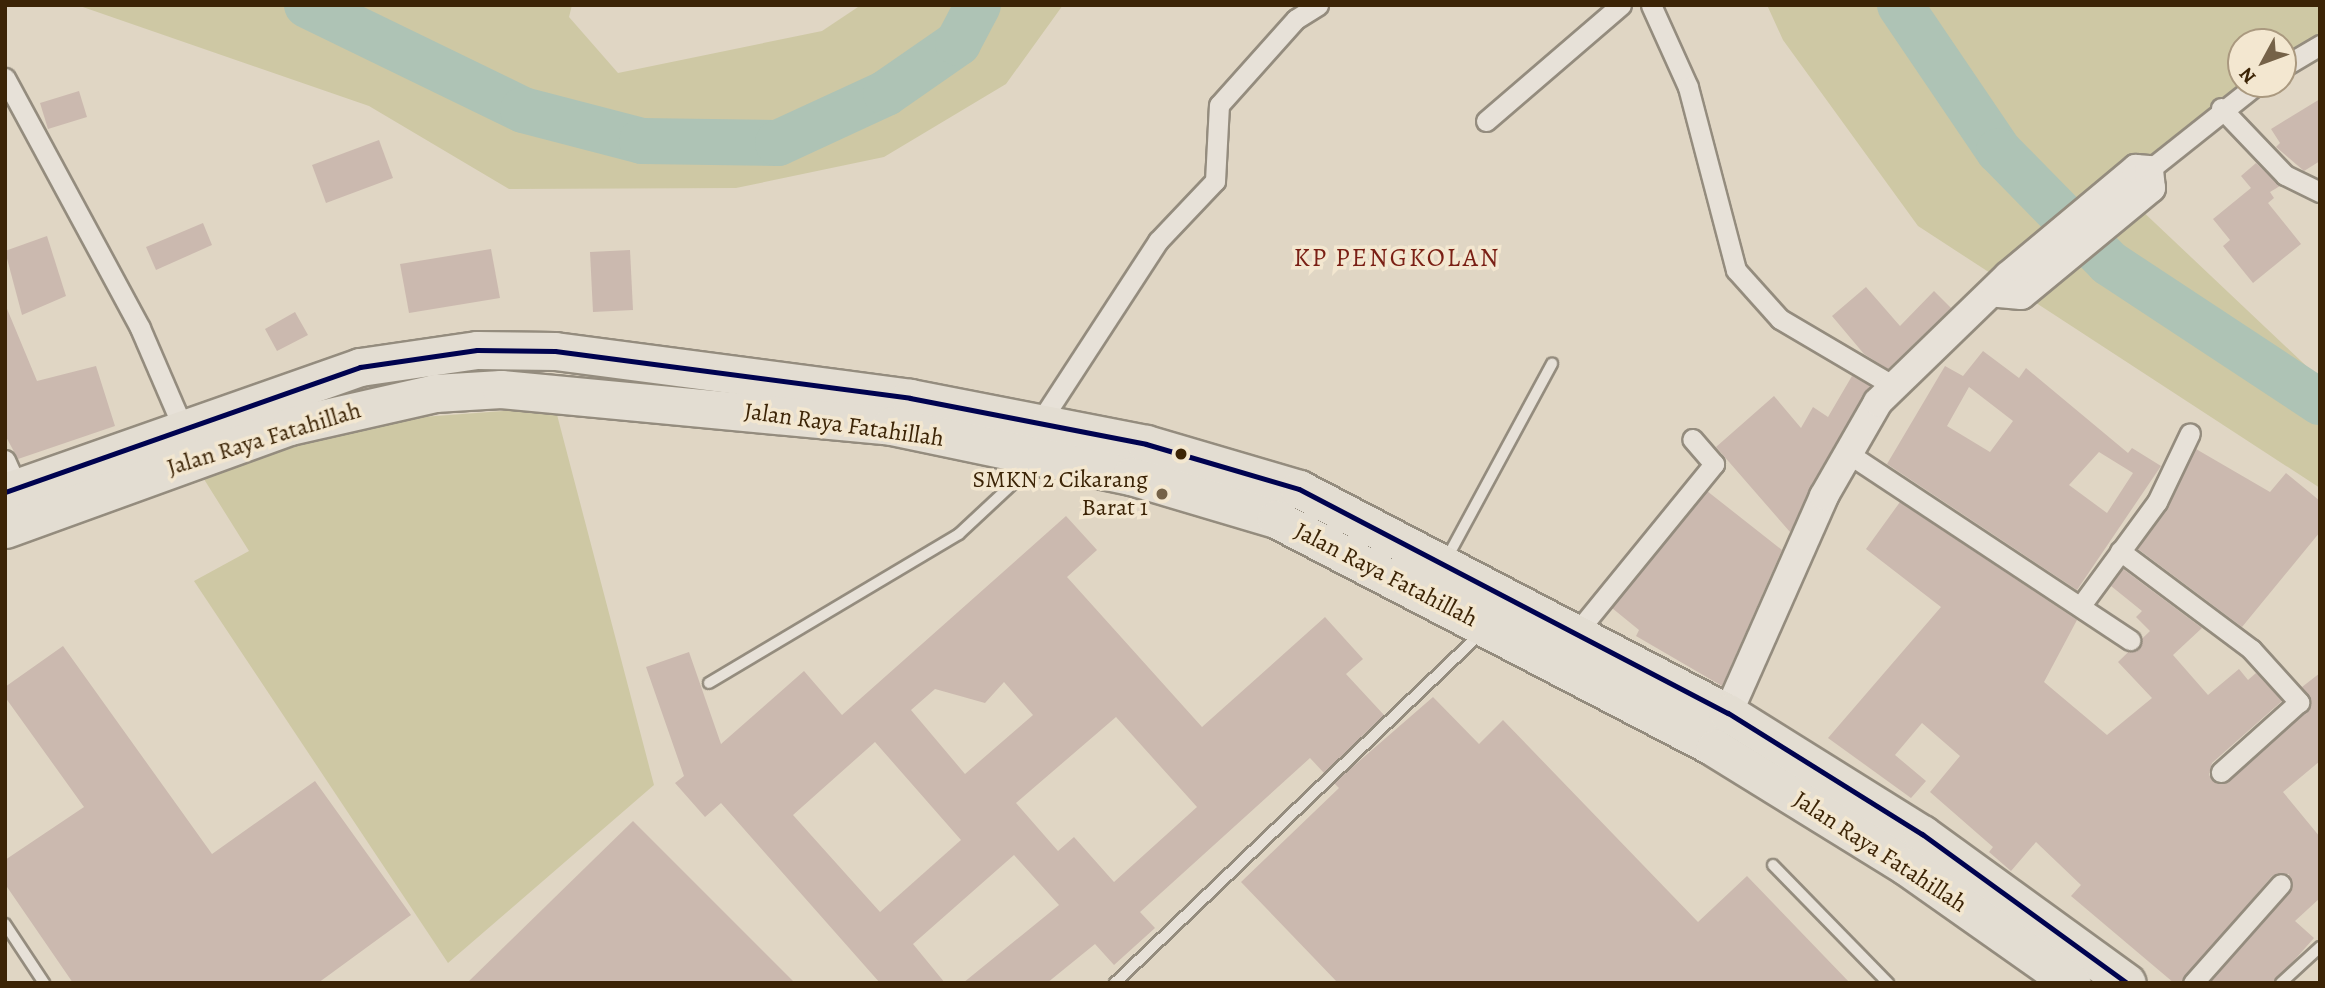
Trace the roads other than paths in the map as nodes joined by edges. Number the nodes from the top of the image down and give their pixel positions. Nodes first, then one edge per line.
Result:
1 (1318, 5) edge
2 (1621, 5) edge
3 (1651, 5) edge
4 (1292, 12) edge
5 (2320, 45) edge
6 (2297, 59) edge
7 (5, 78) edge
8 (2236, 98) edge
9 (2221, 108) junction
10 (1486, 121) dead end
11 (2145, 175) joint
12 (2320, 192) edge
13 (1552, 364) dead end
14 (1892, 385) junction
15 (1040, 422) junction
16 (183, 428) junction
17 (2190, 433) dead end
18 (1692, 439) dead end
19 (1846, 452) junction
20 (1041, 458) junction
21 (9, 480) edge
22 (5, 528) edge
23 (2120, 551) junction
24 (1446, 561) junction
25 (2082, 604) junction
26 (1487, 627) junction
27 (1577, 632) junction
28 (2130, 640) dead end
29 (709, 683) dead end
30 (1728, 713) junction
31 (2221, 772) dead end
32 (1773, 865) dead end
33 (2281, 884) dead end
34 (5, 924) edge
35 (2320, 947) edge
36 (44, 983) edge
37 (1115, 983) edge
38 (1888, 983) edge
39 (2072, 983) edge
40 (2127, 983) edge
41 (2193, 983) edge
42 (2281, 983) edge

1 - 4 street
2 - 10 street
3 - 14 street
4 - 15 street
5 - 6 street
7 - 16 street
8 - 9 street
9 - 11 street
9 - 12 street
11 - 14 street
13 - 24 lane
14 - 19 street
15 - 16 highway, Jalan Raya Fatahillah
15 - 24 highway, Jalan Raya Fatahillah
16 - 21 highway, Jalan Raya Fatahillah
17 - 23 street
18 - 27 street
19 - 25 street
19 - 30 street
20 - 22 highway, Jalan Raya Fatahillah
20 - 26 highway, Jalan Raya Fatahillah
20 - 29 lane
23 - 25 street
23 - 31 street
24 - 27 highway, Jalan Raya Fatahillah
25 - 28 street
26 - 37 lane
26 - 39 highway, Jalan Raya Fatahillah
27 - 30 highway, Jalan Raya Fatahillah
30 - 40 highway, Jalan Raya Fatahillah
32 - 38 lane
33 - 41 street
34 - 36 lane
35 - 42 lane

